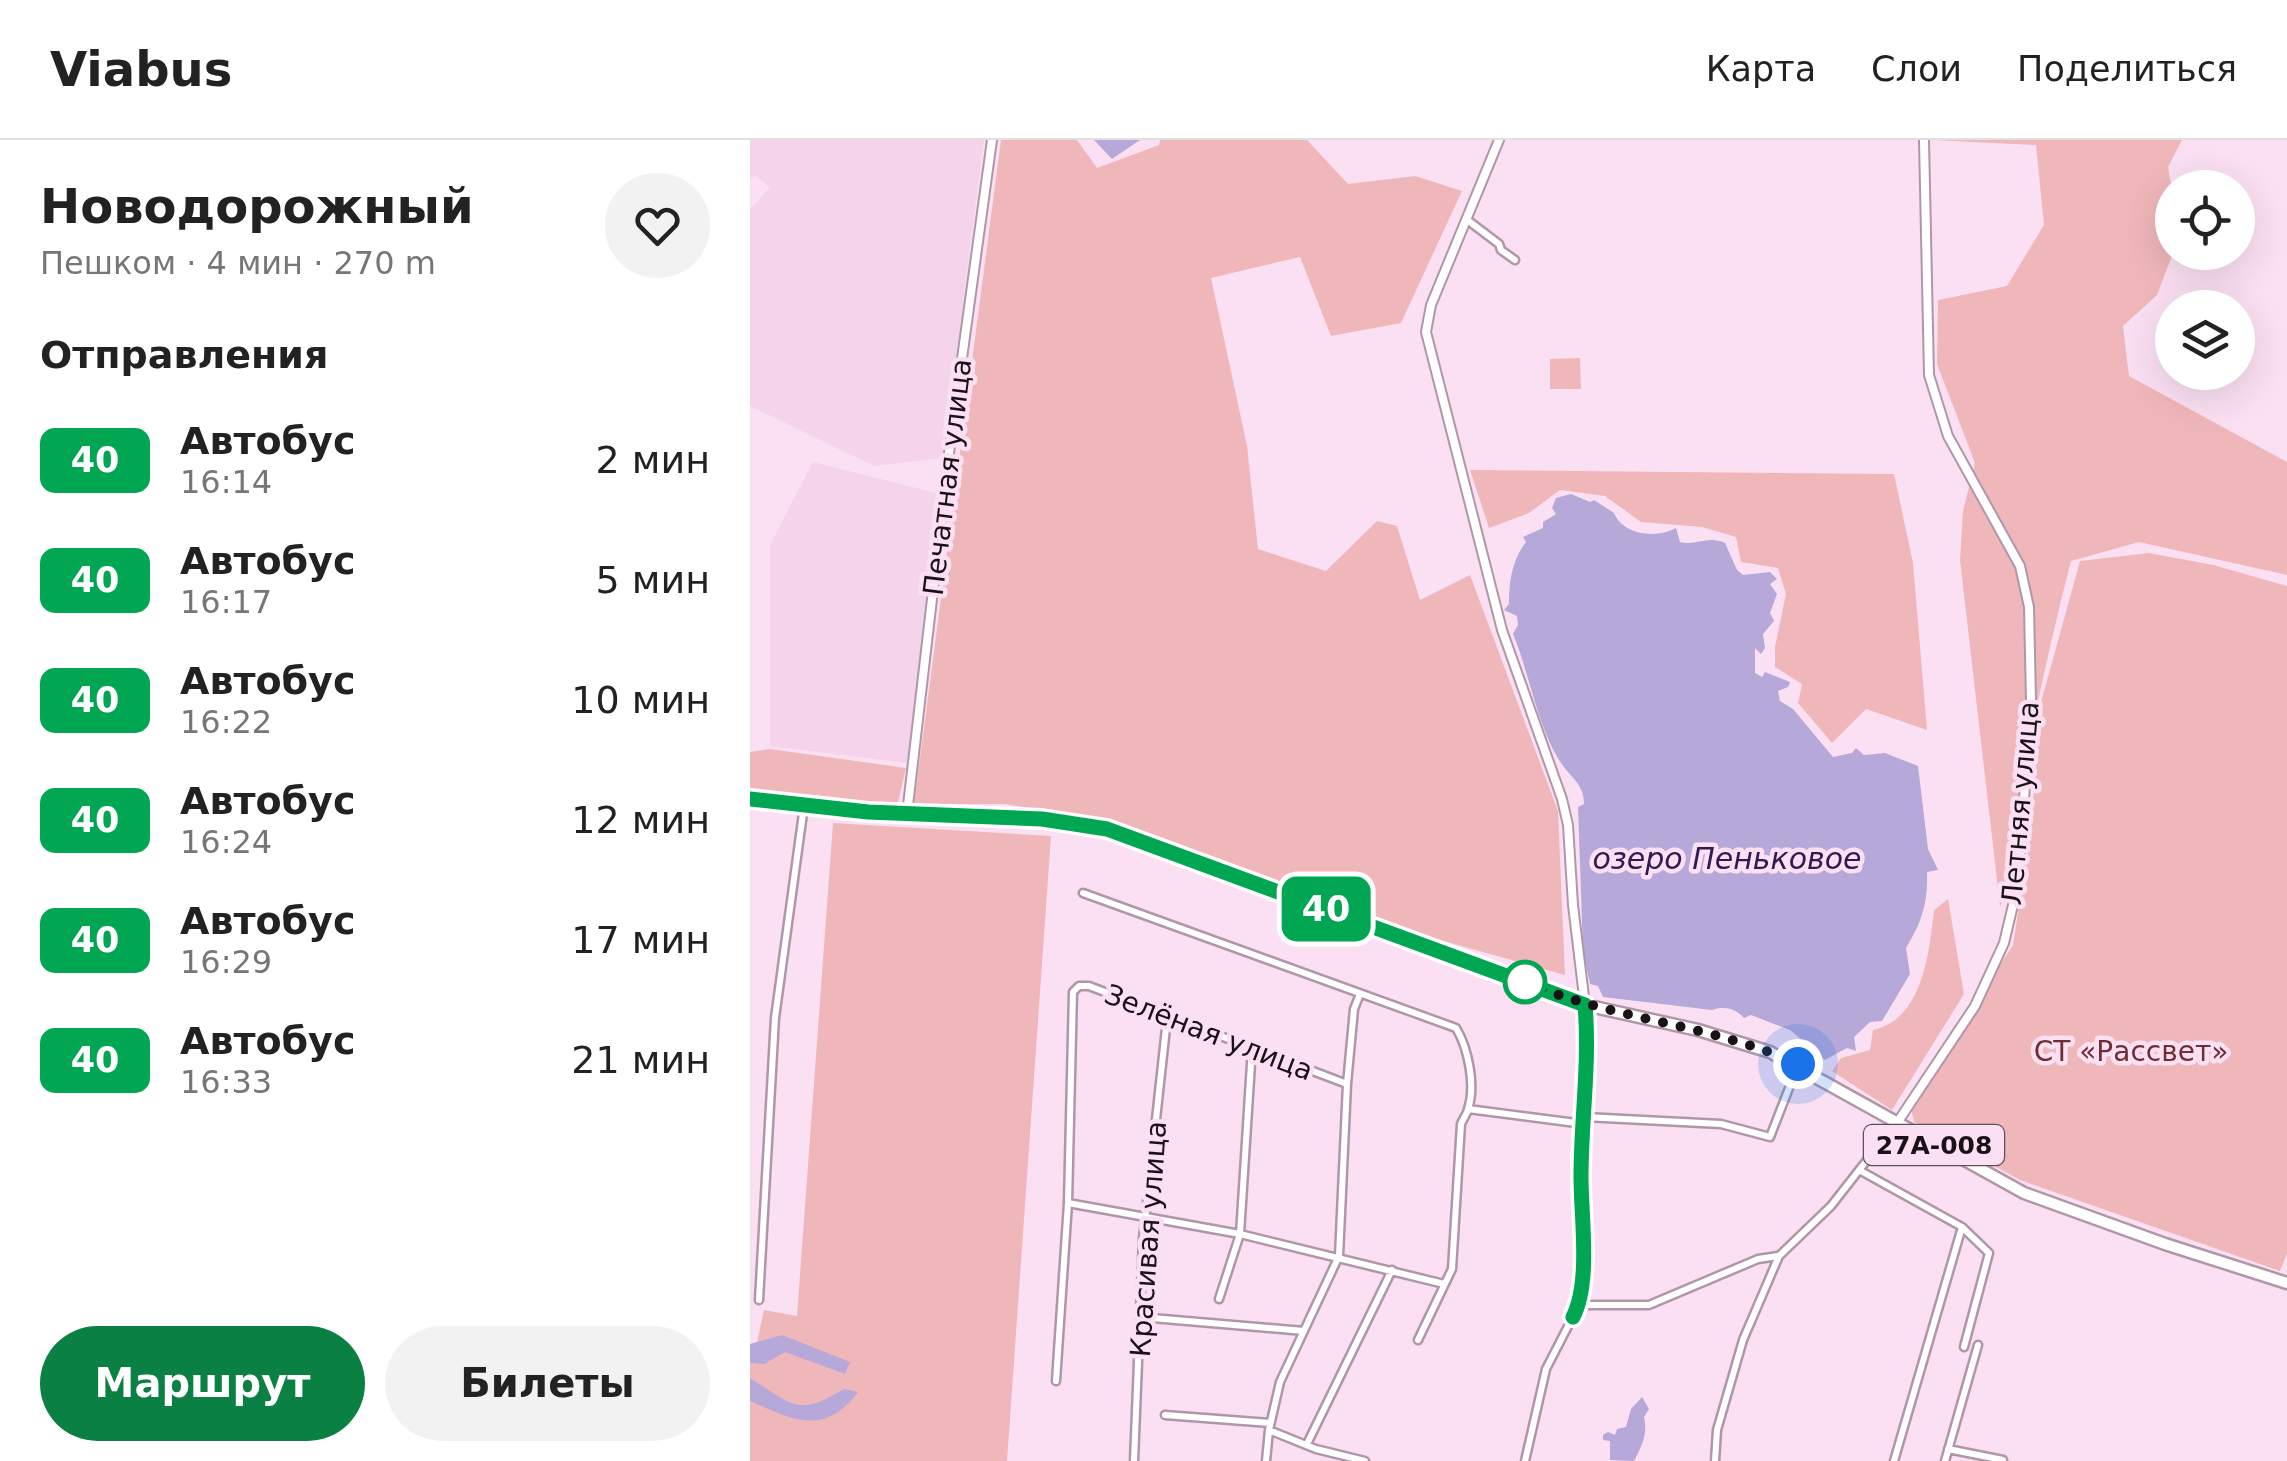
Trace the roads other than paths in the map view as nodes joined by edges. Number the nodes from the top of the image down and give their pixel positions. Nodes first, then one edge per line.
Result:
1 (992, 140) edge
2 (1499, 140) edge
3 (1924, 140) edge
4 (1466, 219) junction
5 (1514, 260) dead end
6 (750, 800) edge
7 (804, 806) junction
8 (906, 814) junction
9 (1083, 892) dead end
10 (1360, 994) junction
11 (1585, 1005) junction
12 (1167, 1018) junction
13 (1252, 1048) junction
14 (1798, 1064) junction
15 (1347, 1084) junction
16 (1468, 1109) junction
17 (1585, 1121) junction
18 (1897, 1123) junction
19 (1859, 1170) junction
20 (1067, 1208) junction
21 (1146, 1216) junction
22 (1962, 1227) junction
23 (1240, 1234) junction
24 (1339, 1256) junction
25 (1779, 1256) junction
26 (1392, 1270) junction
27 (2287, 1283) edge
28 (1444, 1284) junction
29 (1219, 1299) dead end
30 (759, 1300) dead end
31 (1579, 1305) junction
32 (1140, 1317) junction
33 (1304, 1331) junction
34 (1418, 1340) dead end
35 (1978, 1345) dead end
36 (1964, 1347) dead end
37 (1056, 1380) dead end
38 (1165, 1414) dead end
39 (1270, 1426) junction
40 (1307, 1444) junction
41 (1948, 1449) junction
42 (2004, 1460) edge
43 (1134, 1461) edge
44 (1266, 1461) edge
45 (1366, 1461) edge
46 (1525, 1461) edge
47 (1715, 1461) edge
48 (1894, 1461) edge
49 (1945, 1461) edge

1 - 8 street, Печатная улица
2 - 4 street
3 - 18 street, Летняя улица
4 - 5 street
4 - 11 street
6 - 7 main road, 27А-008
7 - 8 main road, 27А-008
7 - 30 street
8 - 11 main road, 27А-008
9 - 10 street
10 - 15 street
10 - 16 street
11 - 14 main road, 27А-008
11 - 17 street
12 - 13 street, Зелёная улица
12 - 20 street, Зелёная улица
12 - 21 street, Красивая улица
13 - 15 street, Зелёная улица
13 - 23 street
14 - 17 street
14 - 18 main road, 27А-008
15 - 24 street
16 - 17 street
16 - 28 street
17 - 31 street
18 - 19 street, Летняя улица
18 - 27 main road, 27А-008
19 - 22 street
19 - 25 street, Летняя улица
20 - 21 street
20 - 37 street
21 - 23 street
21 - 32 street, Красивая улица
22 - 36 street
22 - 48 street
23 - 24 street
23 - 29 street
24 - 26 street
24 - 33 street
25 - 31 street
25 - 47 street, Летняя улица
26 - 28 street
26 - 40 street
28 - 34 street
31 - 46 street
32 - 33 street
32 - 43 street, Красивая улица
33 - 39 street
35 - 41 street
38 - 39 street
39 - 40 street
39 - 44 street
40 - 45 street
41 - 42 street
41 - 49 street

